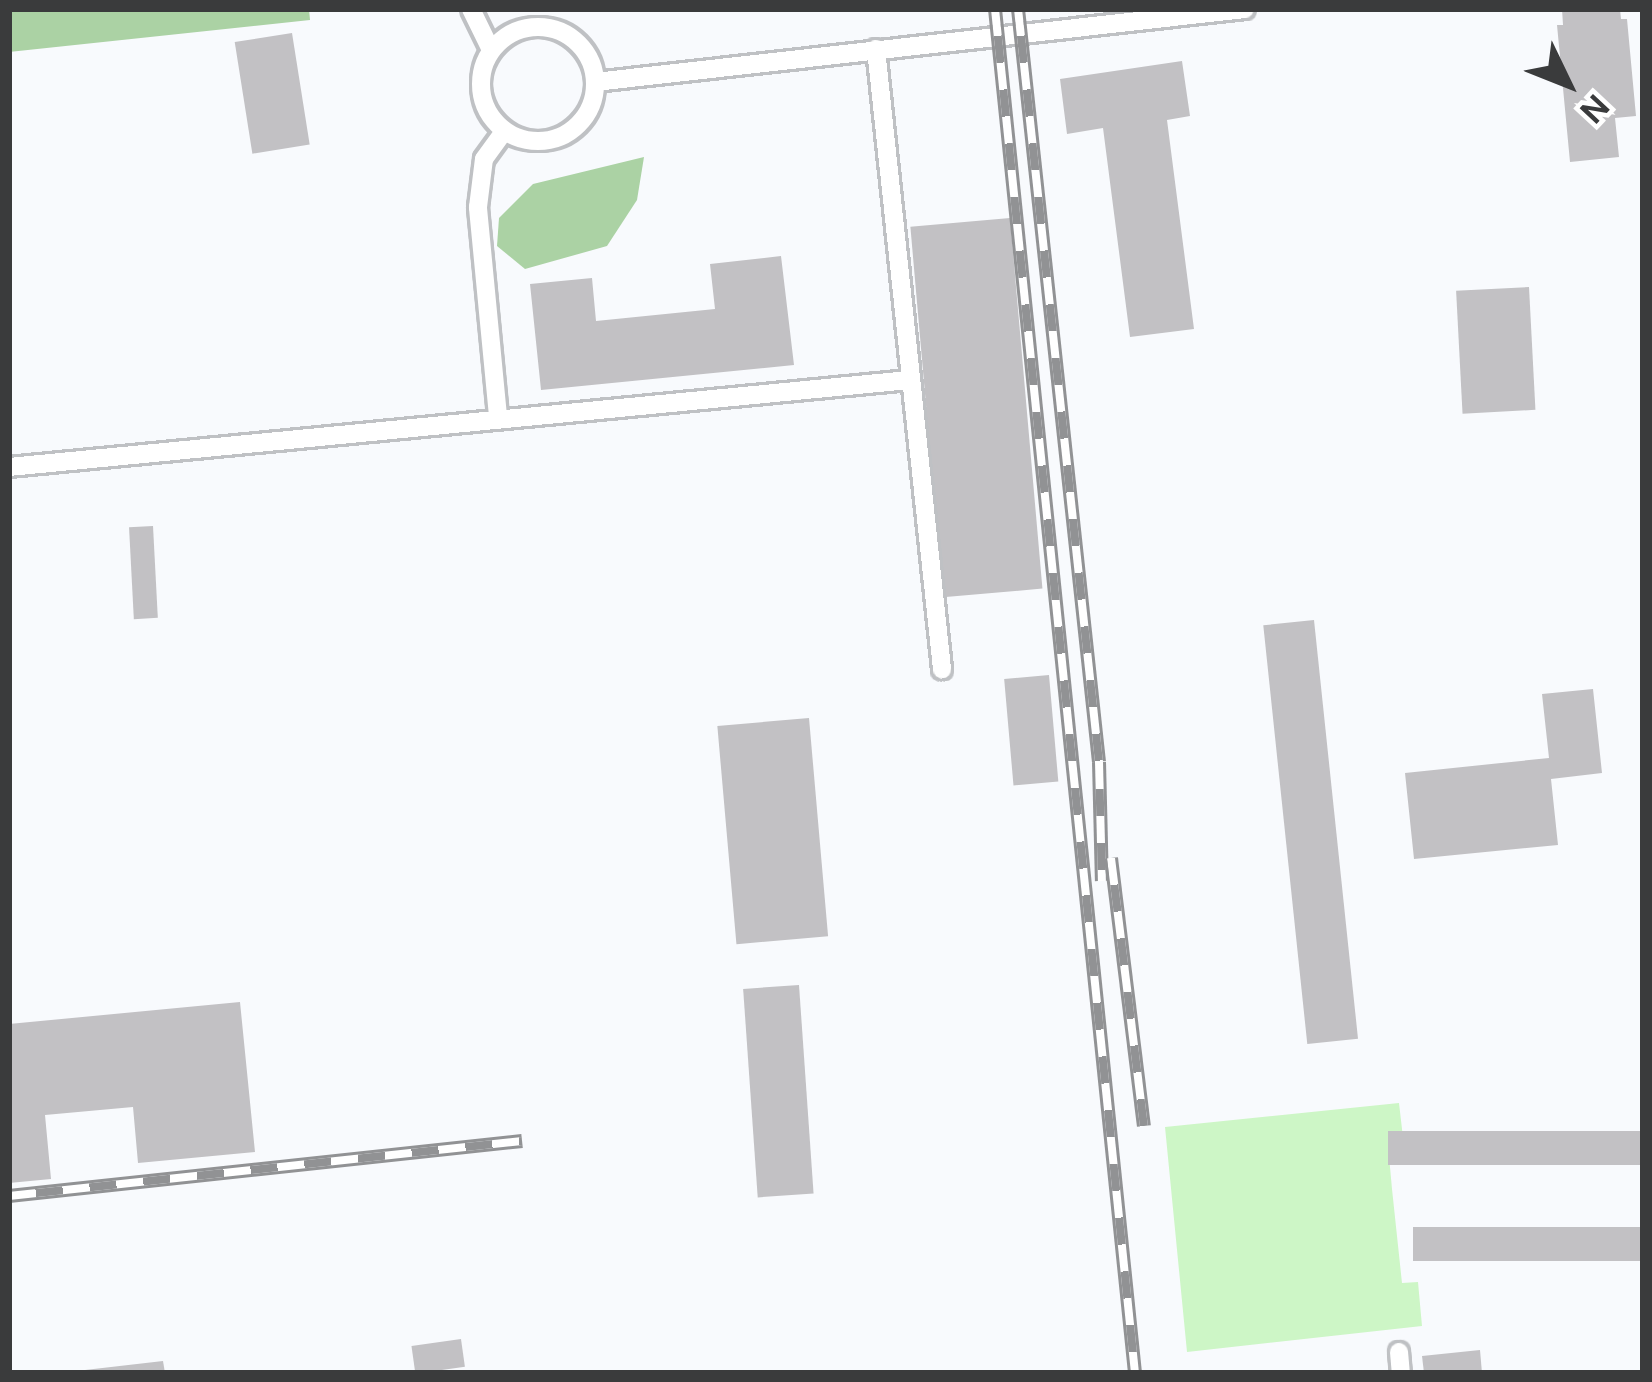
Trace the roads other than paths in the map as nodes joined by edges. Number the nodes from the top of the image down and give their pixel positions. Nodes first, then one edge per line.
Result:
1 (470, 9) edge
2 (1245, 9) edge
3 (876, 49) junction
4 (491, 50) junction
5 (595, 82) junction
6 (504, 131) junction
7 (910, 380) junction
8 (498, 416) junction
9 (9, 467) edge
10 (942, 669) dead end
11 (1400, 1352) dead end
12 (1401, 1373) edge

1 - 4 lane
2 - 3 lane
3 - 5 lane
3 - 7 lane
4 - 5 lane
4 - 6 lane
5 - 6 lane
6 - 8 lane
7 - 8 lane
7 - 10 lane
8 - 9 lane
11 - 12 lane

